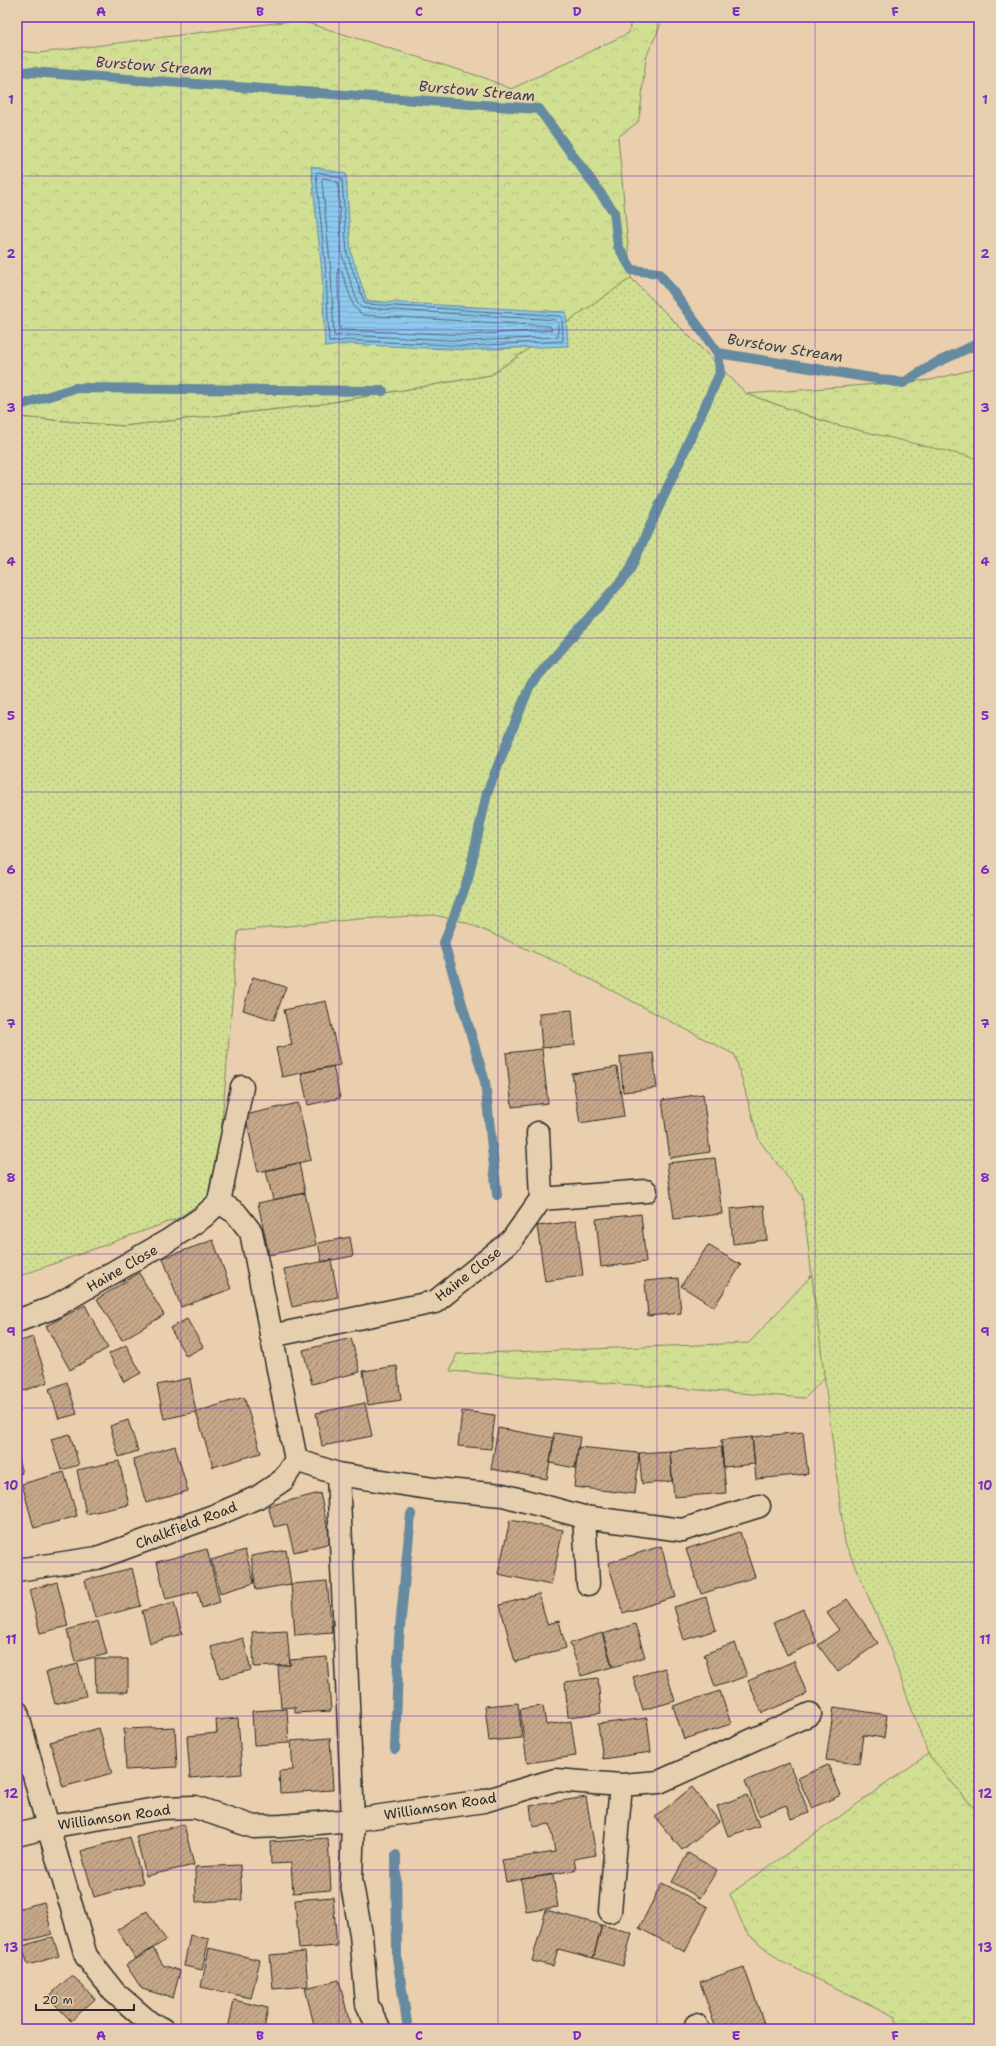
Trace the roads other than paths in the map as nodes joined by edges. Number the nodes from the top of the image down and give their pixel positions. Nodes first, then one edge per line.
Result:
1 (242, 1087) dead end
2 (538, 1133) dead end
3 (646, 1191) dead end
4 (541, 1199) junction
5 (219, 1202) junction
6 (17, 1321) edge
7 (271, 1336) junction
8 (296, 1460) junction
9 (338, 1474) junction
10 (759, 1506) dead end
11 (584, 1517) junction
12 (17, 1570) edge
13 (588, 1584) dead end
14 (17, 1712) edge
15 (810, 1714) dead end
16 (622, 1785) junction
17 (353, 1820) junction
18 (48, 1827) junction
19 (17, 1835) edge
20 (610, 1911) dead end
21 (162, 2029) edge
22 (379, 2029) edge

1 - 5 street
2 - 4 street
3 - 4 street
4 - 7 street, Haine Close
5 - 6 street, Haine Close
5 - 7 street
7 - 8 street
8 - 9 street
8 - 12 street, Chalkfield Road
9 - 11 street
9 - 17 street
10 - 11 street
11 - 13 street
14 - 18 street
15 - 16 street, Williamson Road
16 - 17 street, Williamson Road
16 - 20 street
17 - 18 street, Williamson Road
17 - 22 street
18 - 19 street, Williamson Road
18 - 21 street

